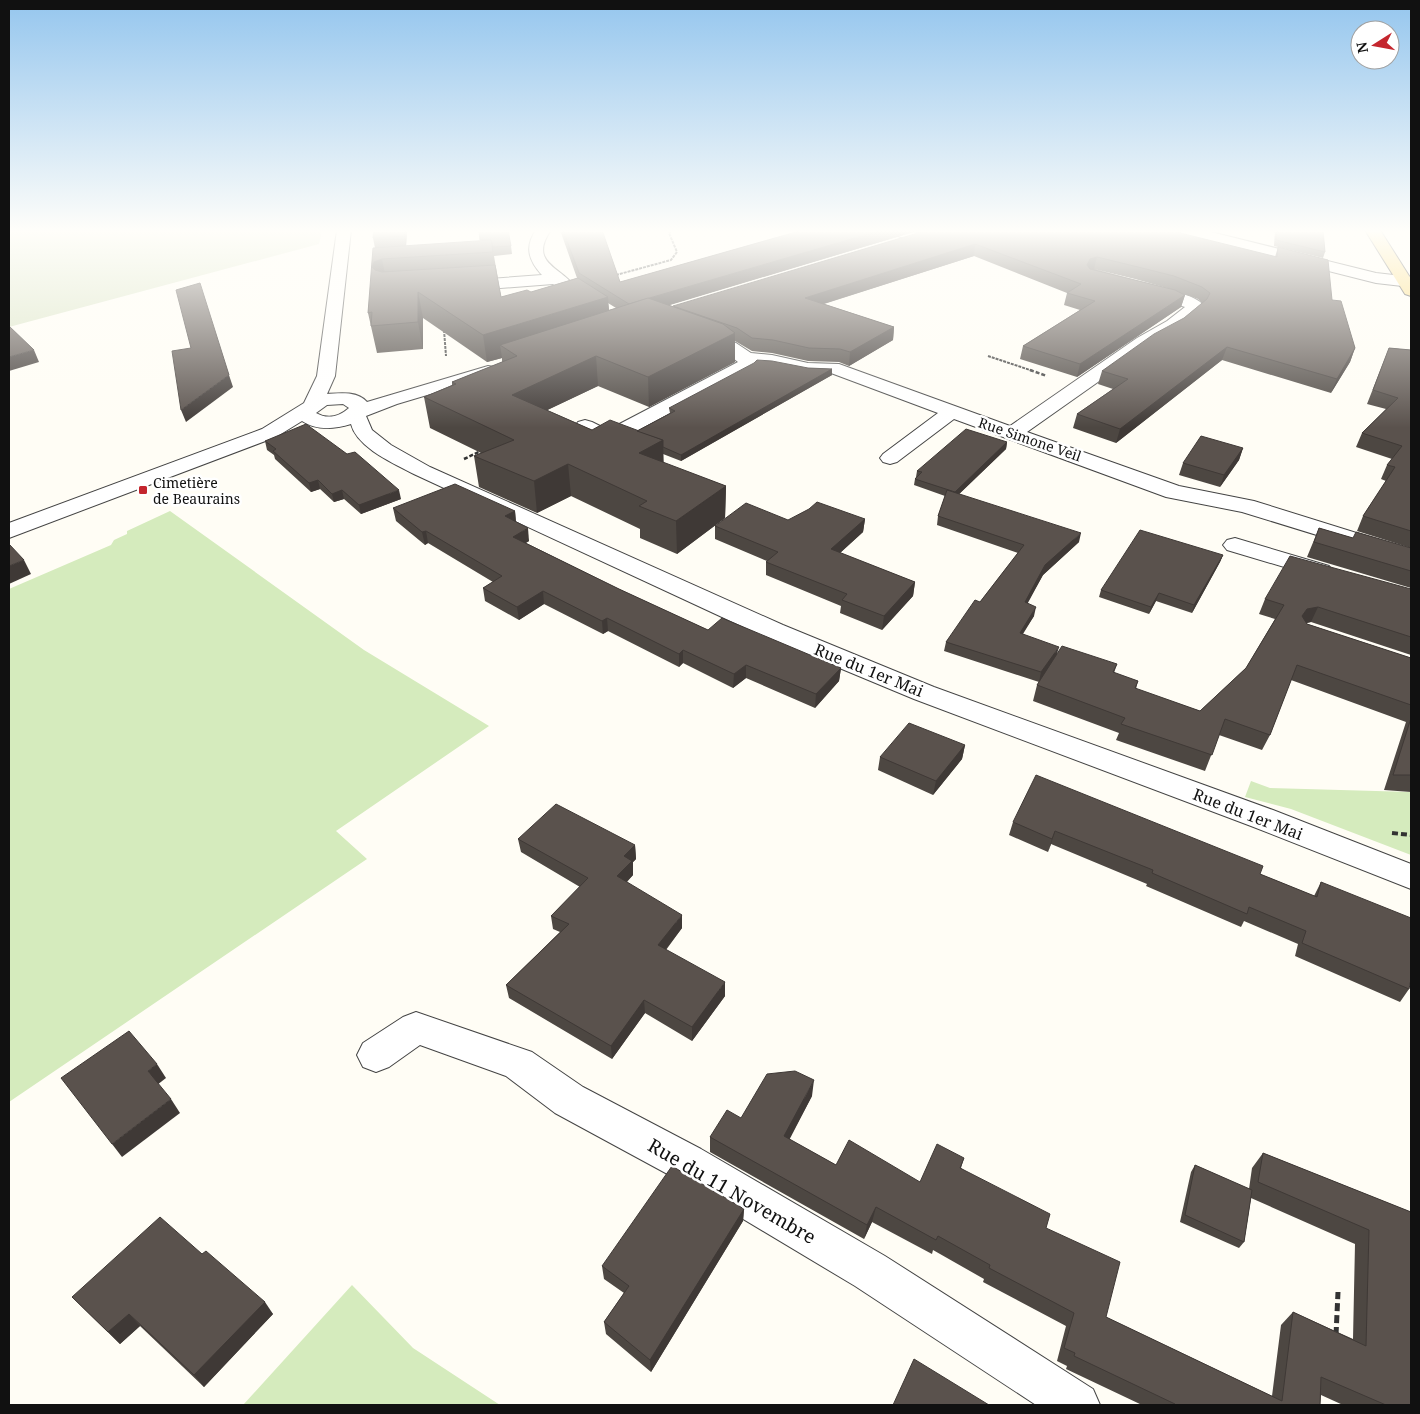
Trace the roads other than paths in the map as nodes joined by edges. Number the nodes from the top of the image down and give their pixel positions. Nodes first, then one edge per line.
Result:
1 (335, 296) edge
2 (1170, 296) edge
3 (687, 331) edge
4 (746, 358) junction
5 (509, 364) edge
6 (326, 376) junction
7 (352, 406) junction
8 (309, 408) junction
9 (952, 411) junction
10 (323, 422) junction
11 (586, 426) edge
12 (269, 433) junction
13 (1011, 434) junction
14 (607, 439) junction
15 (640, 453) edge
16 (890, 458) dead end
17 (9, 531) edge
18 (1235, 545) dead end
19 (1411, 557) edge
20 (1346, 579) edge
21 (1411, 877) edge
22 (376, 1055) dead end
23 (1077, 1405) edge

1 - 6 street
2 - 13 street
3 - 4 street, Rue Simone Veil
4 - 9 street, Rue Simone Veil
4 - 14 street
5 - 7 street
6 - 7 street, Rue du 1er Mai
6 - 8 street
7 - 8 street
7 - 10 street
7 - 21 street, Rue du 1er Mai
8 - 10 street
8 - 12 street
9 - 13 street, Rue Simone Veil
9 - 16 street
10 - 12 street
11 - 14 street
12 - 17 street
13 - 19 street, Rue Simone Veil
14 - 15 street
18 - 20 street
22 - 23 street, Rue du 11 Novembre

